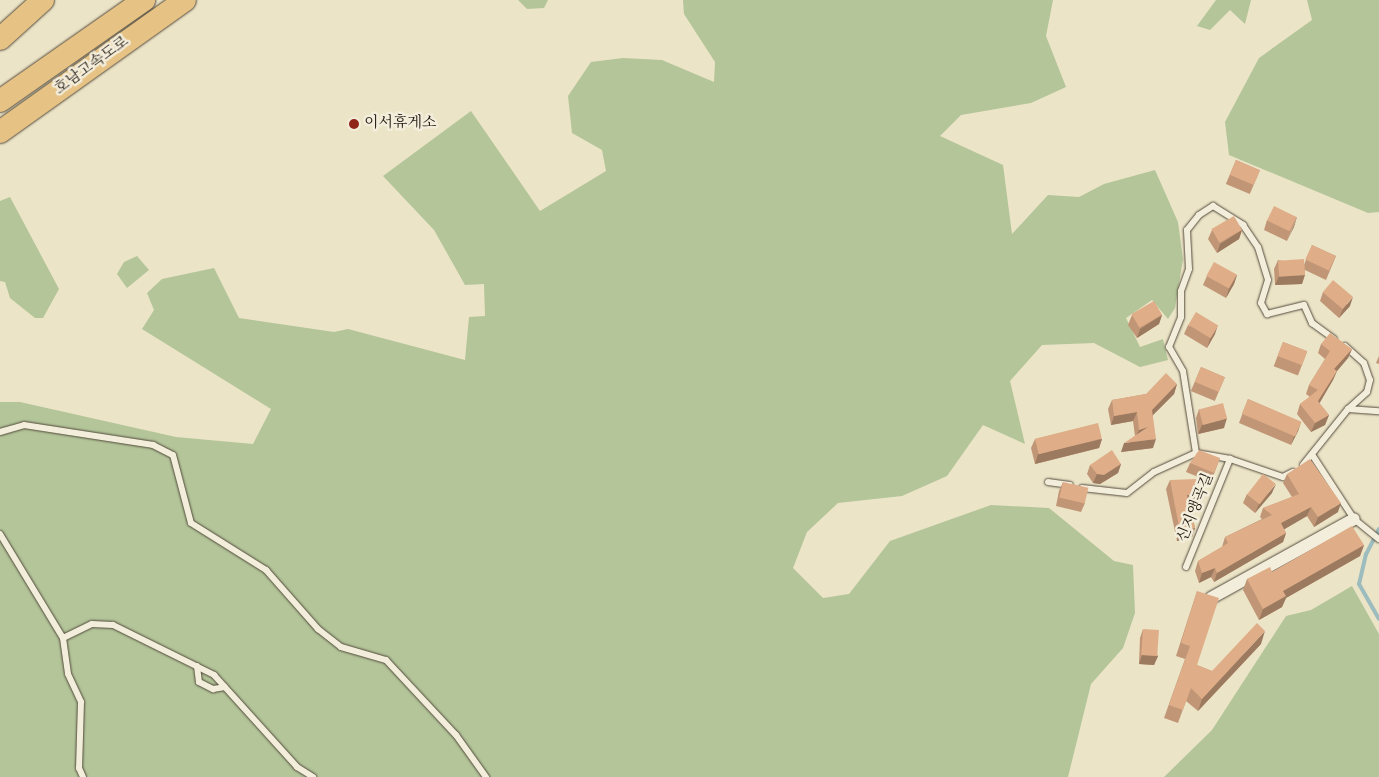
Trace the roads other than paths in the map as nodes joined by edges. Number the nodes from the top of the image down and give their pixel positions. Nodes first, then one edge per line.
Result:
1 (43, 0) edge
2 (144, 0) edge
3 (185, 0) edge
4 (130, 7) edge
5 (0, 39) edge
6 (0, 101) edge
7 (0, 132) edge
8 (1348, 409) junction
9 (1379, 411) edge
10 (0, 432) edge
11 (1196, 454) junction
12 (1313, 456) junction
13 (1230, 459) junction
14 (1048, 482) dead end
15 (1357, 522) junction
16 (0, 534) edge
17 (1379, 538) edge
18 (1186, 567) dead end
19 (1211, 598) edge
20 (63, 638) junction
21 (196, 666) junction
22 (225, 687) junction
23 (83, 777) edge
24 (314, 777) edge
25 (486, 777) edge

1 - 5 highway
2 - 4 highway, 호남고속도로
3 - 7 highway, 호남고속도로
4 - 6 highway, 호남고속도로
8 - 9 lane
8 - 11 lane, 신지앵곡길
8 - 12 lane, 신지앵곡길
10 - 25 lane
11 - 13 lane, 신지앵곡길
11 - 14 lane, 신지앵곡길
12 - 13 lane, 신지앵곡길
12 - 15 lane
13 - 18 lane, 신지앵곡길
15 - 17 lane
15 - 19 street
16 - 20 lane
20 - 21 lane
20 - 23 lane
21 - 22 lane
21 - 22 lane
22 - 24 lane

